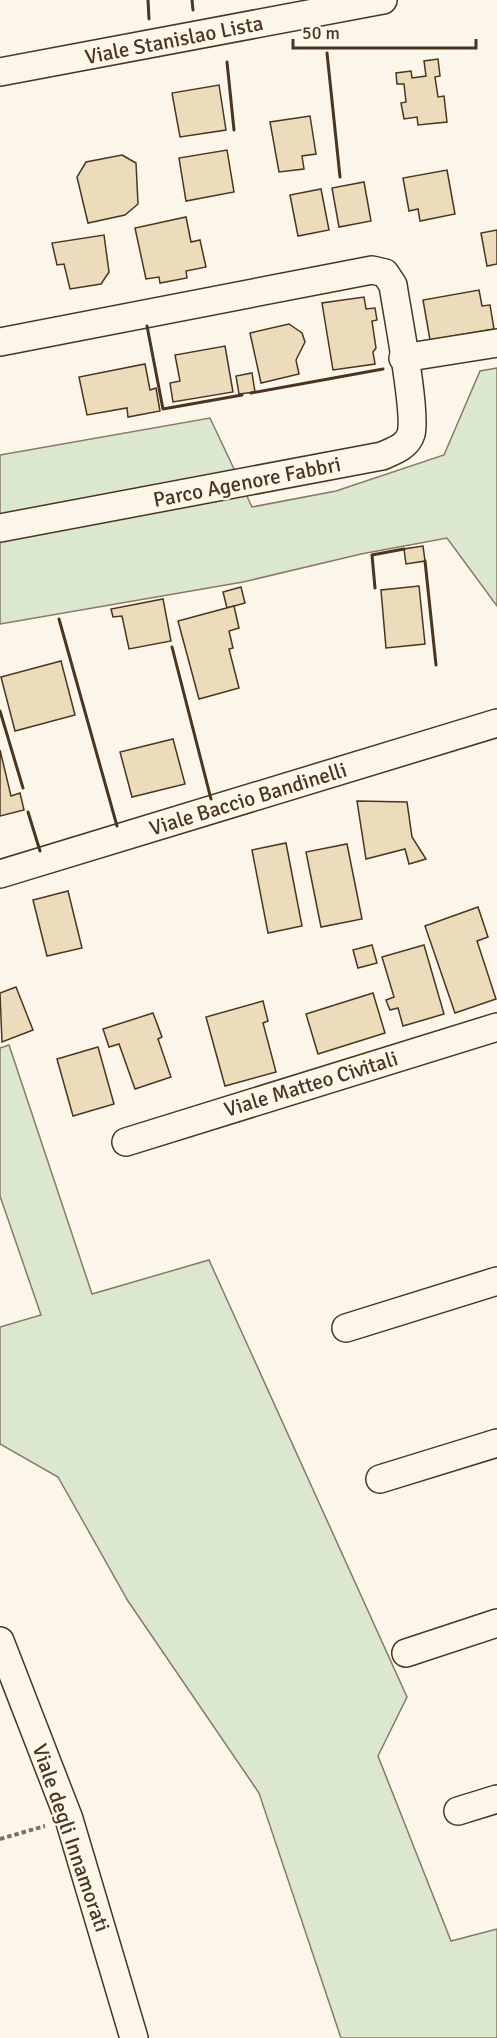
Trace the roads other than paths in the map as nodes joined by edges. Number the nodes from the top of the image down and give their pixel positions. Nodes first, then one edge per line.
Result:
1 (383, 0) edge
2 (0, 72) edge
3 (0, 342) edge
4 (497, 343) edge
5 (403, 358) junction
6 (0, 528) edge
7 (497, 723) edge
8 (0, 874) edge
9 (497, 1027) edge
10 (126, 1142) dead end
11 (497, 1281) edge
12 (346, 1328) dead end
13 (497, 1443) edge
14 (380, 1479) dead end
15 (497, 1623) edge
16 (0, 1641) edge
17 (406, 1653) dead end
18 (497, 1798) edge
19 (458, 1811) dead end
20 (134, 2038) edge

1 - 2 street, Viale Stanislao Lista
3 - 5 street, Parco Agenore Fabbri
4 - 5 street
5 - 6 street, Parco Agenore Fabbri
7 - 8 street, Viale Baccio Bandinelli
9 - 10 street, Viale Matteo Civitali
11 - 12 street
13 - 14 street
15 - 17 street
16 - 20 street, Viale degli Innamorati
18 - 19 street

